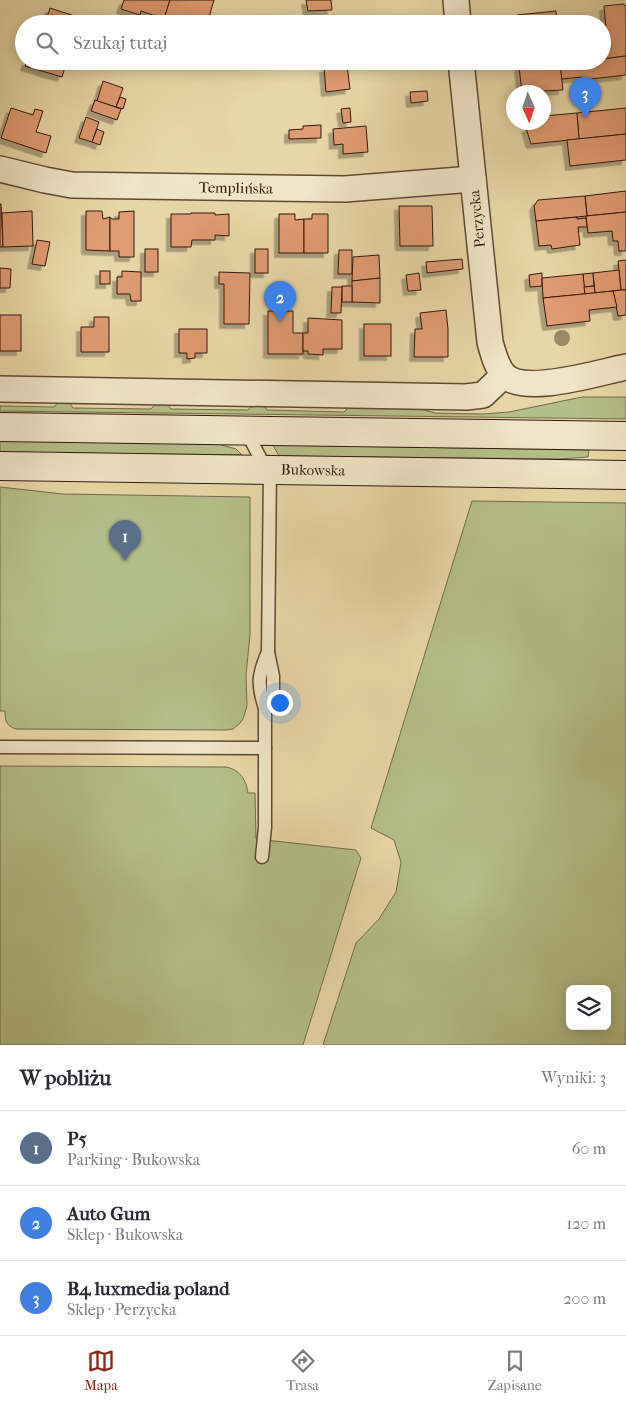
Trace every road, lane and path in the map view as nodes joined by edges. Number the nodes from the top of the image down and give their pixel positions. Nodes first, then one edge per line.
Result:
1 (456, 0) edge
2 (457, 15) edge
3 (463, 70) edge
4 (0, 169) edge
5 (473, 179) junction
6 (626, 366) edge
7 (504, 375) junction
8 (0, 390) edge
9 (0, 427) edge
10 (246, 430) junction
11 (626, 436) edge
12 (0, 466) edge
13 (268, 469) junction
14 (626, 474) edge
15 (0, 747) edge
16 (265, 748) junction
17 (262, 857) dead end

1 - 2 street
3 - 5 street, Perzycka
4 - 5 street, Templińska
5 - 7 street, Perzycka
6 - 7 street
7 - 8 street
9 - 10 main road
10 - 11 main road
10 - 13 lane
12 - 13 main road, Bukowska
13 - 14 main road, Bukowska
13 - 16 lane
15 - 16 lane
16 - 17 lane

